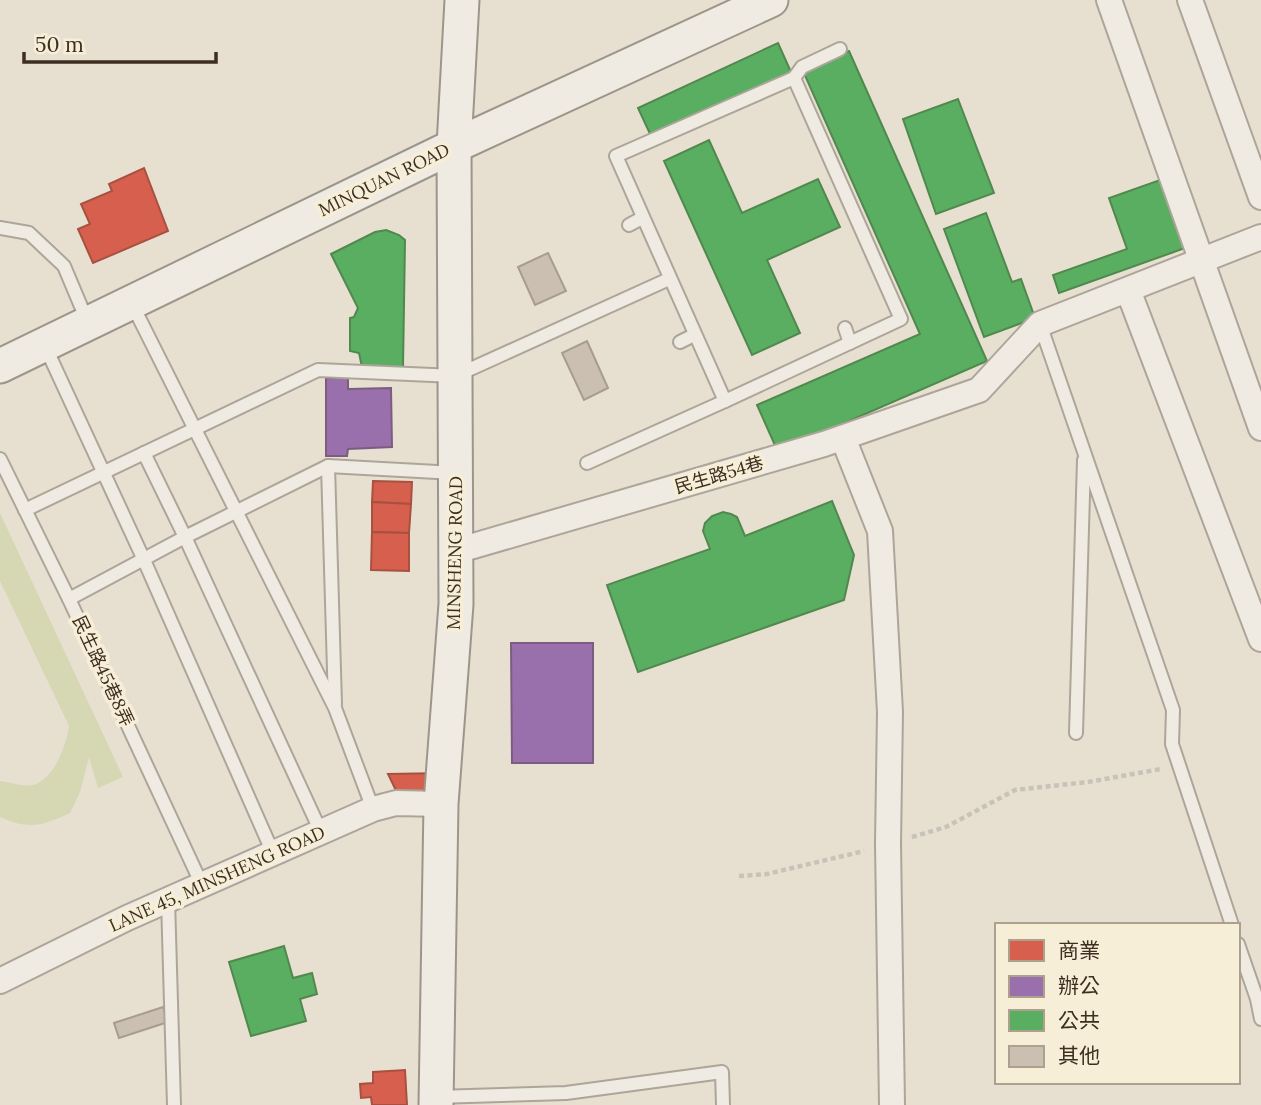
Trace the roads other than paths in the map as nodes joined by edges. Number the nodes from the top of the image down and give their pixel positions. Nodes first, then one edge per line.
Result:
1 (462, 0) edge
2 (771, 0) edge
3 (1109, 0) edge
4 (1190, 0) edge
5 (840, 49) dead end
6 (794, 78) junction
7 (454, 146) junction
8 (1261, 197) edge
9 (642, 218) junction
10 (629, 225) dead end
11 (0, 228) edge
12 (1261, 237) edge
13 (1202, 260) junction
14 (669, 279) junction
15 (1128, 289) junction
16 (131, 302) junction
17 (88, 323) junction
18 (1040, 324) junction
19 (845, 328) dead end
20 (694, 335) junction
21 (680, 342) dead end
22 (850, 343) junction
23 (44, 345) junction
24 (0, 366) edge
25 (455, 376) junction
26 (724, 401) junction
27 (194, 428) junction
28 (1261, 428) edge
29 (843, 438) junction
30 (1084, 452) junction
31 (144, 453) junction
32 (0, 459) edge
33 (587, 463) dead end
34 (328, 466) junction
35 (456, 473) junction
36 (103, 474) junction
37 (25, 510) junction
38 (236, 511) junction
39 (186, 537) junction
40 (456, 551) junction
41 (144, 560) junction
42 (69, 598) junction
43 (1261, 639) edge
44 (335, 708) junction
45 (1076, 733) dead end
46 (440, 804) junction
47 (373, 809) junction
48 (321, 832) junction
49 (273, 853) junction
50 (202, 885) junction
51 (168, 900) junction
52 (1231, 923) edge
53 (1240, 951) edge
54 (0, 981) edge
55 (1261, 1019) edge
56 (436, 1101) edge
57 (174, 1105) edge
58 (723, 1105) edge
59 (892, 1105) edge

1 - 7 main road, MINSHENG ROAD
2 - 7 main road, MINQUAN ROAD
3 - 13 street
4 - 8 street
5 - 6 lane
6 - 9 lane
6 - 22 lane
7 - 16 main road, MINQUAN ROAD
7 - 25 main road, MINSHENG ROAD
9 - 10 lane
9 - 14 lane
11 - 17 lane
12 - 13 street
13 - 15 street
13 - 28 street
14 - 20 lane
14 - 25 lane
15 - 18 street
15 - 43 street
16 - 17 main road, MINQUAN ROAD
16 - 27 lane
17 - 23 main road, MINQUAN ROAD
18 - 29 street, 民生路54巷
18 - 30 lane
19 - 22 lane
20 - 21 lane
20 - 26 lane
22 - 26 lane
23 - 24 main road, MINQUAN ROAD
23 - 36 lane
25 - 27 lane
25 - 35 main road, MINSHENG ROAD
26 - 33 lane
27 - 31 lane
27 - 38 lane
29 - 40 street, 民生路54巷
29 - 59 street
30 - 45 lane
30 - 52 lane
31 - 36 lane
31 - 39 lane
32 - 37 lane, 民生路45巷8弄
34 - 35 lane
34 - 38 lane
34 - 44 lane
35 - 40 main road, MINSHENG ROAD
36 - 37 lane
36 - 41 lane
37 - 42 lane, 民生路45巷8弄
38 - 39 lane
38 - 44 lane
39 - 41 lane
39 - 48 lane
40 - 46 main road, MINSHENG ROAD
41 - 42 lane
41 - 49 lane
42 - 50 lane, 民生路45巷8弄
44 - 47 lane
46 - 47 street, LANE 45, MINSHENG ROAD
46 - 56 main road, MINSHENG ROAD
47 - 48 street, LANE 45, MINSHENG ROAD
48 - 49 street, LANE 45, MINSHENG ROAD
49 - 50 street, LANE 45, MINSHENG ROAD
50 - 51 street, LANE 45, MINSHENG ROAD
51 - 54 street, LANE 45, MINSHENG ROAD
51 - 57 lane
53 - 55 lane
56 - 58 lane

